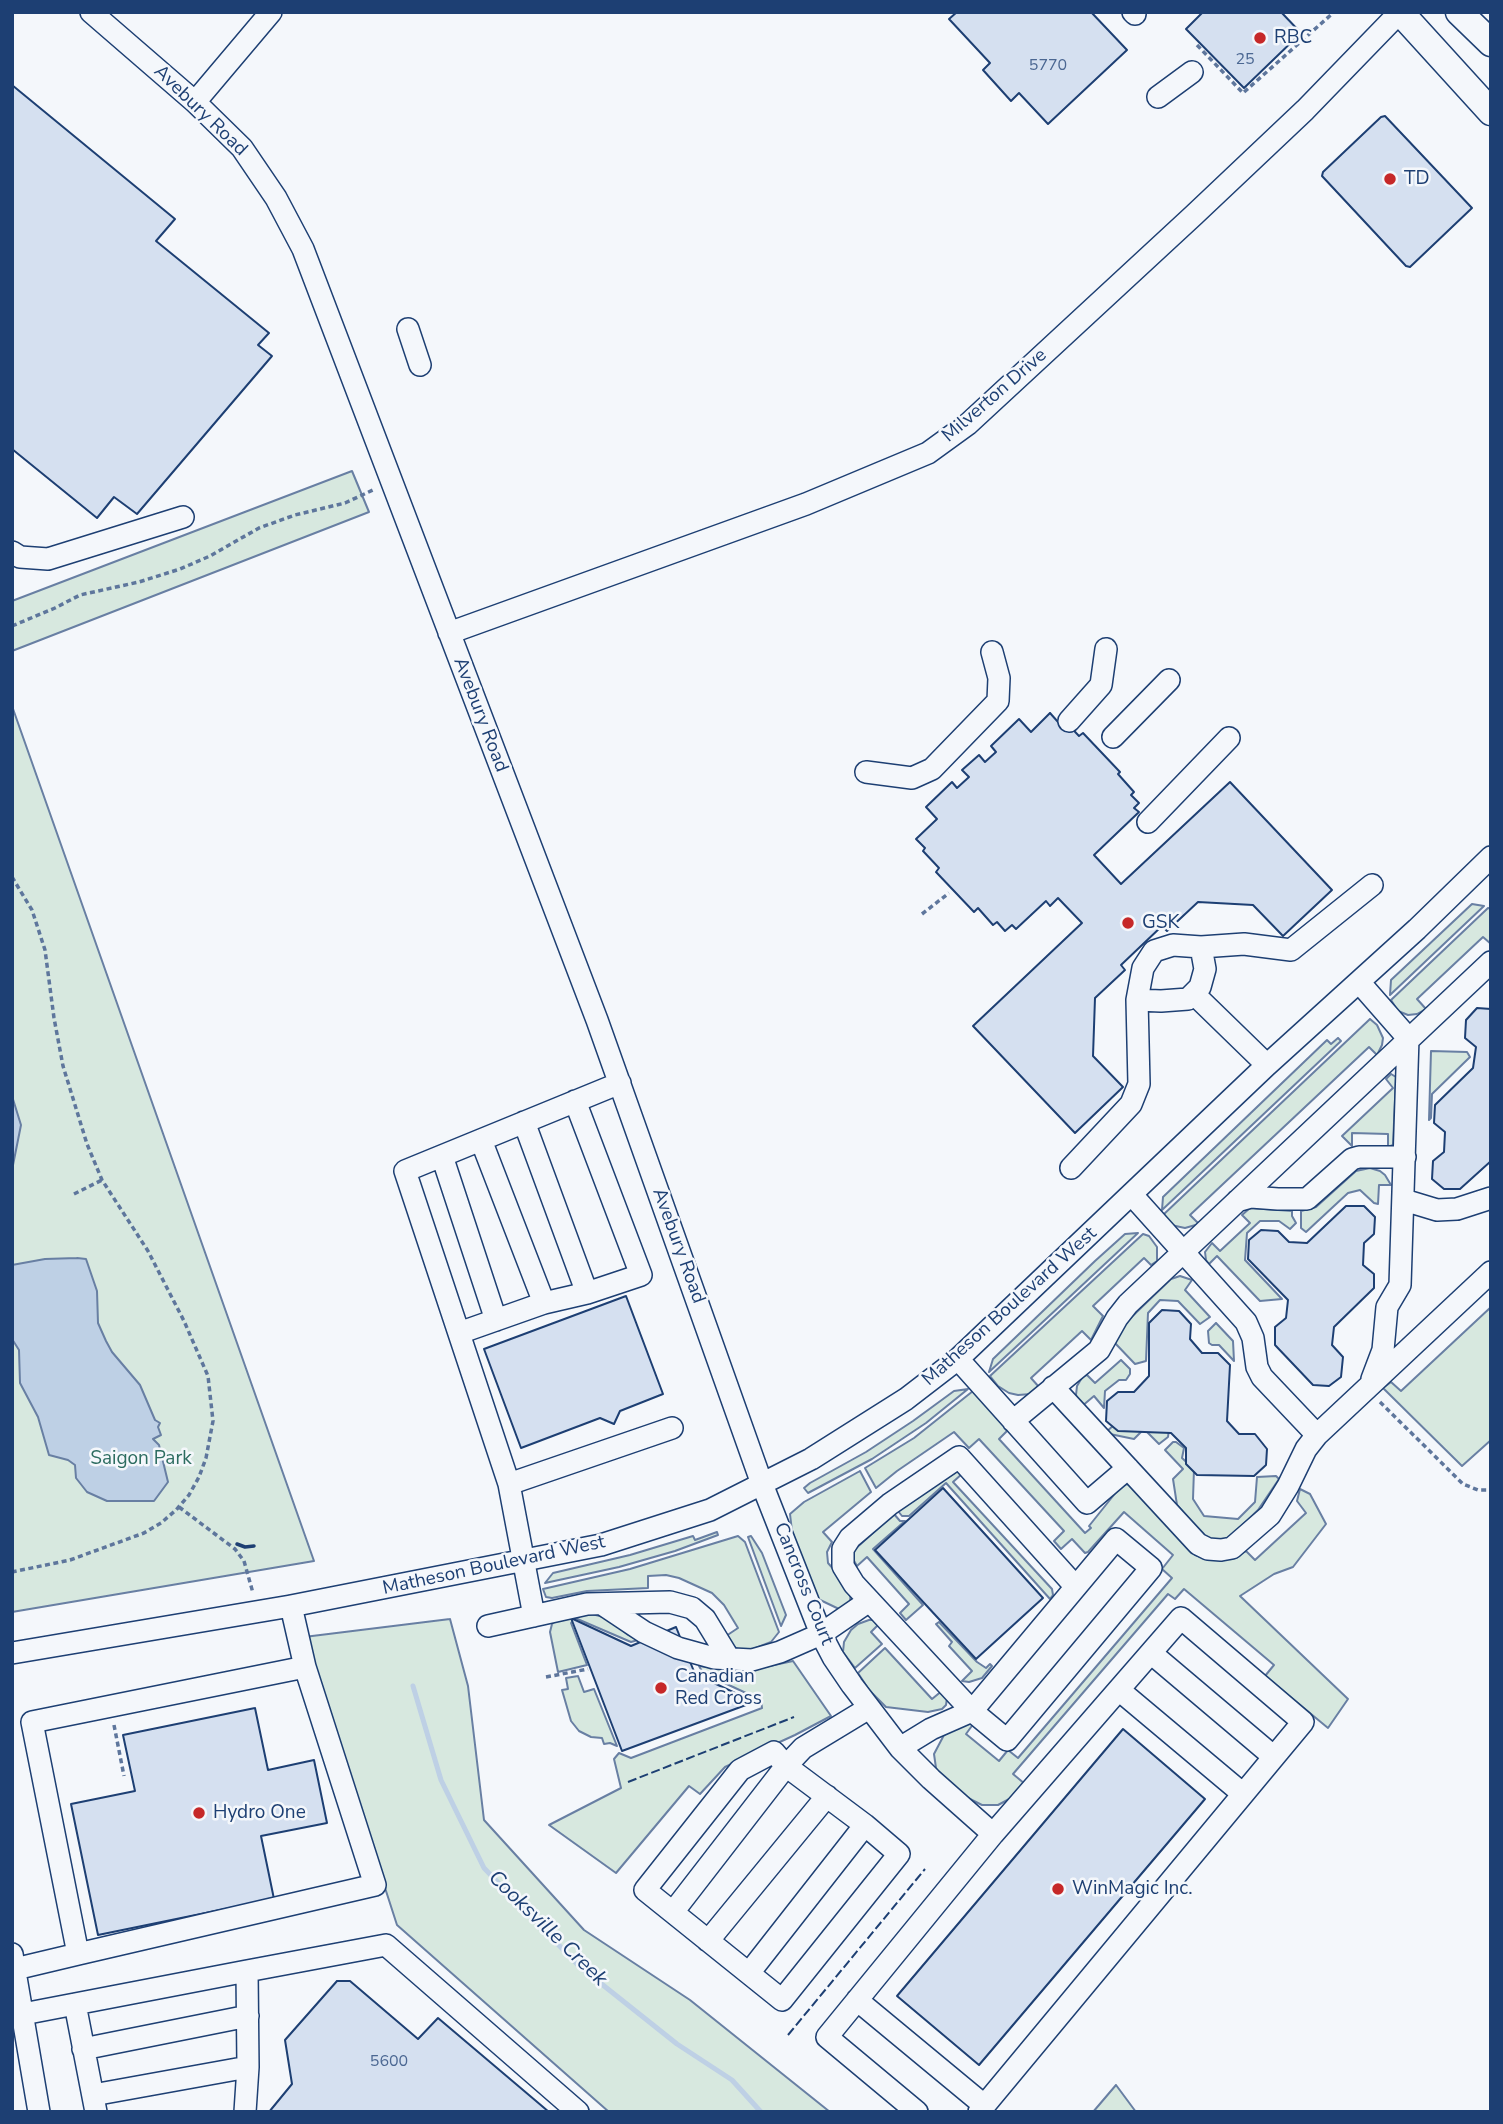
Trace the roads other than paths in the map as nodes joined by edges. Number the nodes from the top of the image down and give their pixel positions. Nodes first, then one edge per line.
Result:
1 (91, 12) edge
2 (271, 12) edge
3 (1400, 12) edge
4 (1459, 12) edge
5 (1491, 43) edge
6 (1192, 72) dead end
7 (1158, 97) dead end
8 (195, 102) junction
9 (1491, 111) edge
10 (408, 330) dead end
11 (420, 365) dead end
12 (183, 517) dead end
13 (12, 552) edge
14 (449, 633) junction
15 (1106, 649) dead end
16 (992, 652) dead end
17 (1170, 680) dead end
18 (1069, 721) dead end
19 (1113, 737) dead end
20 (1229, 738) dead end
21 (866, 772) dead end
22 (1148, 822) dead end
23 (1491, 857) edge
24 (1372, 885) dead end
25 (1202, 947) junction
26 (1491, 962) edge
27 (1359, 982) junction
28 (1194, 993) junction
29 (1137, 1000) junction
30 (1408, 1038) junction
31 (1267, 1065) junction
32 (620, 1083) junction
33 (575, 1101) junction
34 (524, 1122) junction
35 (481, 1140) junction
36 (442, 1156) junction
37 (1405, 1157) junction
38 (1071, 1168) dead end
39 (1132, 1195) junction
40 (1491, 1198) edge
41 (1404, 1200) junction
42 (1237, 1201) junction
43 (1184, 1250) junction
44 (1491, 1272) edge
45 (587, 1293) junction
46 (544, 1303) junction
47 (496, 1320) junction
48 (459, 1333) junction
49 (958, 1359) junction
50 (1368, 1386) junction
51 (1053, 1387) junction
52 (1013, 1421) junction
53 (672, 1428) dead end
54 (1317, 1435) junction
55 (1128, 1468) junction
56 (509, 1484) junction
57 (762, 1485) junction
58 (525, 1561) junction
59 (1075, 1587) junction
60 (869, 1601) junction
61 (603, 1604) junction
62 (291, 1606) junction
63 (534, 1616) junction
64 (488, 1626) dead end
65 (821, 1634) junction
66 (12, 1653) edge
67 (1151, 1653) junction
68 (730, 1660) junction
69 (305, 1667) junction
70 (1119, 1690) junction
71 (869, 1708) junction
72 (972, 1710) junction
73 (900, 1748) junction
74 (1274, 1757) junction
75 (786, 1766) junction
76 (1242, 1794) junction
77 (827, 1796) junction
78 (865, 1825) junction
79 (993, 1834) junction
80 (673, 1912) junction
81 (708, 1941) junction
82 (78, 1954) junction
83 (14, 1961) edge
84 (247, 1971) junction
85 (749, 1973) junction
86 (857, 2000) junction
87 (75, 2004) junction
88 (23, 2014) junction
89 (248, 2017) junction
90 (83, 2049) junction
91 (21, 2061) edge
92 (248, 2067) junction
93 (94, 2103) edge
94 (982, 2109) edge
95 (39, 2112) edge
96 (245, 2112) edge
97 (578, 2112) edge
98 (917, 2112) edge

1 - 8 street, Avebury Road
2 - 8 street
3 - 9 main road
3 - 14 street, Milverton Drive
4 - 5 main road
6 - 7 street
8 - 14 street, Avebury Road
10 - 11 street
12 - 13 street
14 - 32 street, Avebury Road
15 - 18 street
16 - 21 street
17 - 19 street
20 - 22 street
23 - 27 street, Matheson Boulevard West
24 - 25 street
25 - 28 street
25 - 29 street
26 - 30 street
27 - 30 street
27 - 31 street, Matheson Boulevard West
28 - 29 street
28 - 31 street
29 - 38 street
30 - 37 street
30 - 42 street
31 - 39 street, Matheson Boulevard West
32 - 33 street
32 - 57 street, Avebury Road
33 - 34 street
33 - 45 street
34 - 35 street
34 - 45 street
35 - 36 street
35 - 46 street
36 - 47 street
36 - 48 street
37 - 41 street
37 - 42 street
39 - 43 street
39 - 49 street, Matheson Boulevard West
40 - 41 street
41 - 50 street
42 - 43 street
43 - 51 street
43 - 54 street
44 - 50 street
45 - 46 street
46 - 47 street
47 - 48 street
48 - 56 street
49 - 52 street
49 - 57 street, Matheson Boulevard West
50 - 54 street
51 - 52 street
51 - 55 street
52 - 55 street
53 - 56 street
54 - 55 street
56 - 58 street
57 - 58 street, Matheson Boulevard West
57 - 65 street, Cancross Court
58 - 62 street, Matheson Boulevard West
58 - 63 street
59 - 60 street
59 - 72 street
59 - 72 street
60 - 65 street
60 - 72 street
61 - 63 street
61 - 68 street
61 - 68 street
62 - 66 street, Matheson Boulevard West
62 - 69 street
63 - 64 street
65 - 68 street
65 - 71 street, Cancross Court
67 - 70 street
67 - 74 street
67 - 74 street
69 - 82 street
69 - 82 street
70 - 76 street
70 - 79 street
71 - 73 street, Cancross Court
71 - 75 street
72 - 73 street
73 - 79 street, Cancross Court
74 - 76 street
75 - 77 street
75 - 80 street
75 - 80 street
76 - 94 street
77 - 78 street
77 - 81 street
78 - 85 street
78 - 85 street
79 - 86 street
80 - 81 street
81 - 85 street
82 - 83 street
83 - 88 street
84 - 87 street
84 - 89 street
84 - 97 street
86 - 94 street
86 - 98 street
87 - 88 street
87 - 90 street
88 - 91 street
89 - 90 street
89 - 92 street
90 - 93 street
91 - 95 street
92 - 93 street
92 - 96 street

